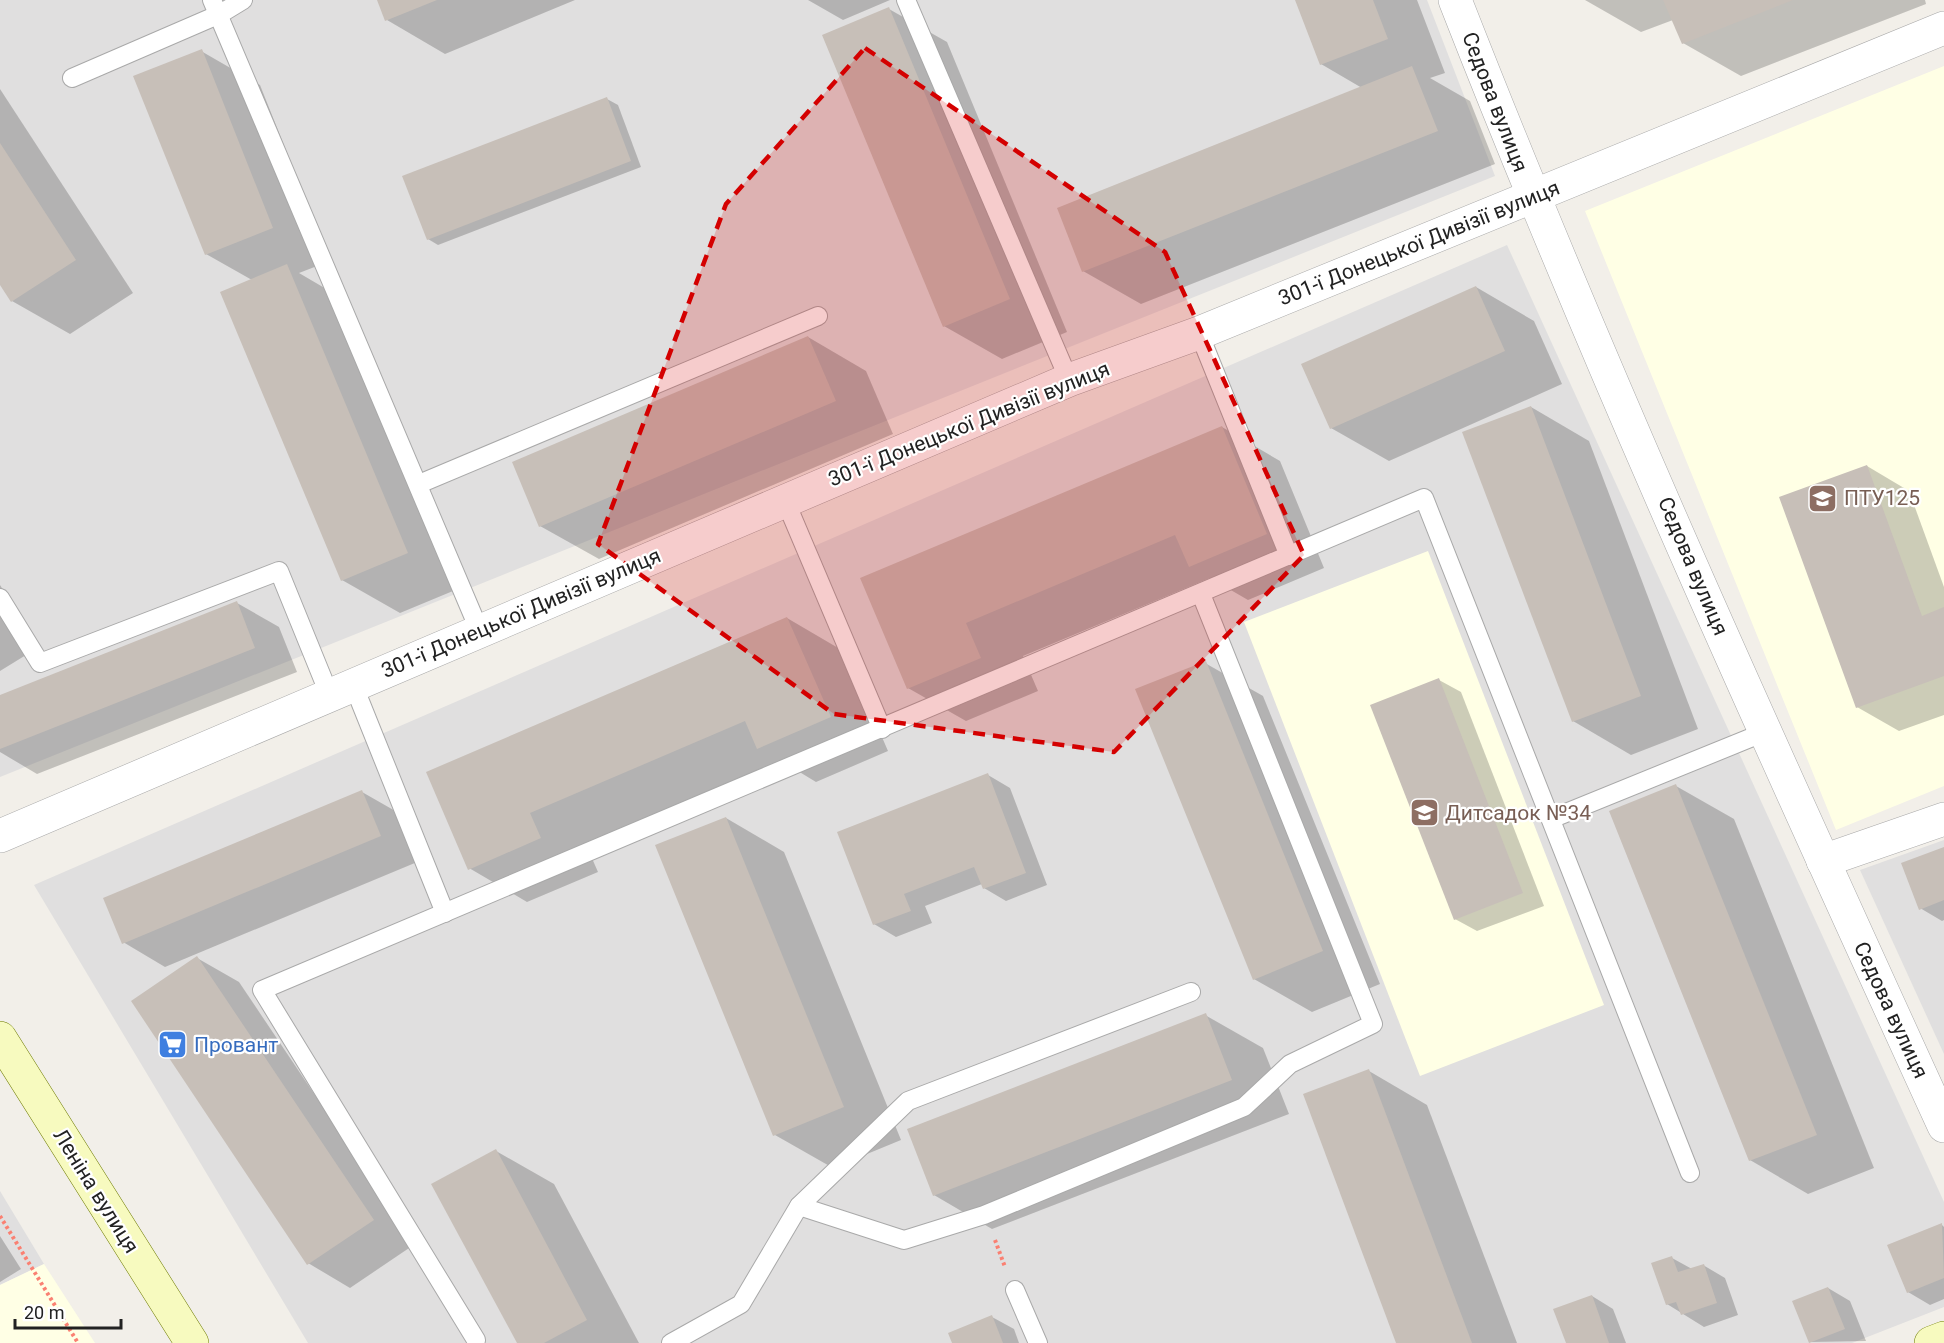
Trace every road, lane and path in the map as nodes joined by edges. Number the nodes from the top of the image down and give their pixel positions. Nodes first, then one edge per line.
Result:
1 (243, 0) edge
2 (906, 0) edge
3 (1455, 0) edge
4 (216, 7) edge
5 (1944, 28) edge
6 (72, 78) dead end
7 (1532, 196) junction
8 (818, 316) dead end
9 (1199, 333) junction
10 (1070, 380) junction
11 (420, 484) junction
12 (785, 500) junction
13 (1290, 556) junction
14 (1201, 594) junction
15 (0, 598) edge
16 (480, 632) junction
17 (341, 689) junction
18 (882, 729) junction
19 (1765, 732) junction
20 (1551, 819) junction
21 (1944, 819) edge
22 (0, 836) edge
23 (1823, 861) junction
24 (445, 913) junction
25 (1191, 992) dead end
26 (0, 1038) edge
27 (1944, 1126) edge
28 (1690, 1173) dead end
29 (799, 1206) junction
30 (984, 1215) junction
31 (0, 1216) edge
32 (1015, 1290) joint
33 (1944, 1338) edge
34 (476, 1340) dead end
35 (78, 1343) edge
36 (192, 1343) edge
37 (671, 1343) edge
38 (1038, 1343) edge
39 (1931, 1343) edge

1 - 4 lane
2 - 10 lane
3 - 7 street, Седова вулиця
4 - 6 lane
4 - 11 lane
5 - 7 street, 301-ї Донецької Дивізії вулиця
7 - 9 street, 301-ї Донецької Дивізії вулиця
7 - 19 street, Седова вулиця
8 - 11 lane
9 - 10 street, 301-ї Донецької Дивізії вулиця
9 - 13 lane
10 - 12 street, 301-ї Донецької Дивізії вулиця
11 - 16 lane
12 - 16 street, 301-ї Донецької Дивізії вулиця
12 - 18 lane
13 - 14 lane
13 - 20 lane
14 - 18 lane
14 - 30 lane
15 - 17 lane
16 - 17 street, 301-ї Донецької Дивізії вулиця
17 - 22 street, 301-ї Донецької Дивізії вулиця
17 - 24 lane
18 - 24 lane
19 - 20 lane
19 - 23 street, Седова вулиця
20 - 28 lane
21 - 23 street
23 - 27 street, Седова вулиця
24 - 34 lane
25 - 29 lane
26 - 36 main road, Леніна вулиця
29 - 30 lane
29 - 37 lane
30 - 32 path
31 - 35 path
32 - 38 lane
33 - 39 main road

